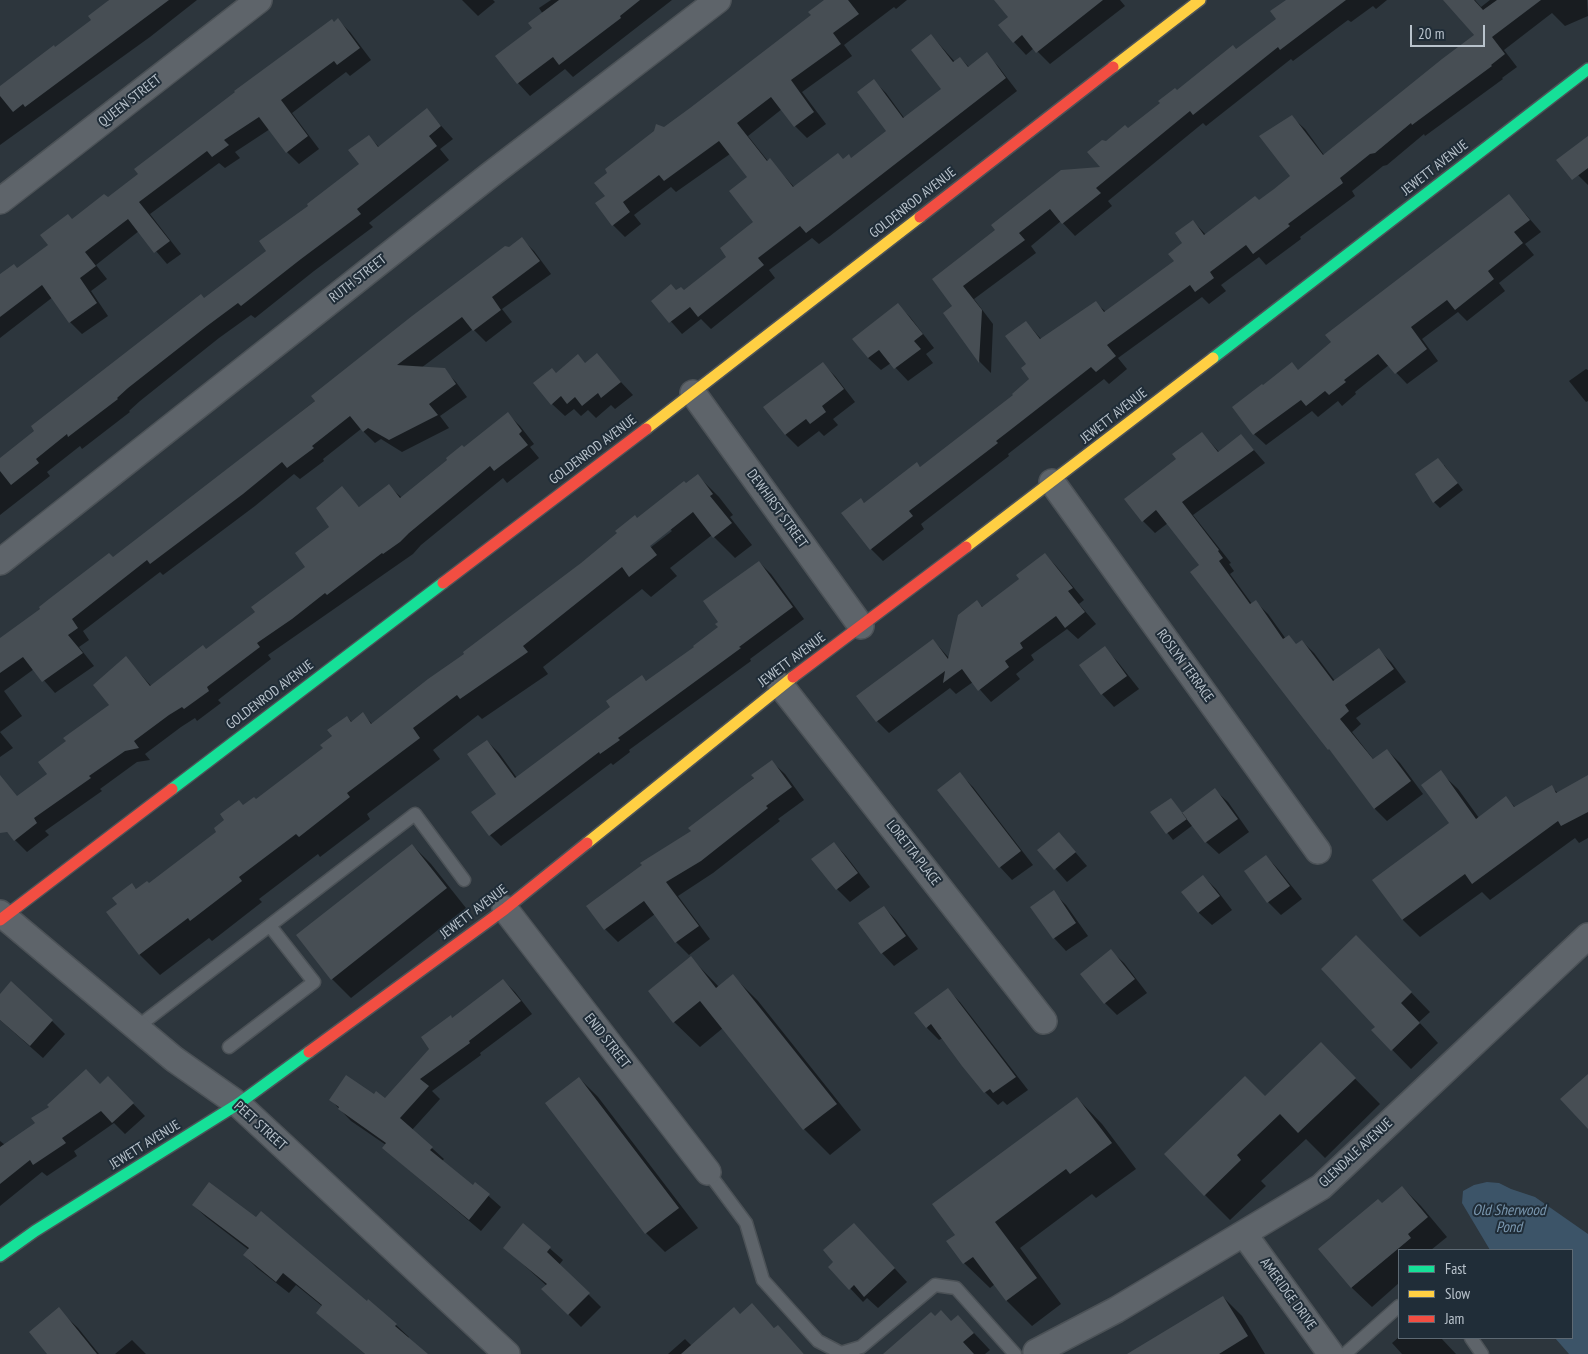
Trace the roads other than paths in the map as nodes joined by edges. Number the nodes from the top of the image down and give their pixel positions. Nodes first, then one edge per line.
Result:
1 (259, 0) edge
2 (718, 0) edge
3 (1200, 0) edge
4 (1588, 69) edge
5 (0, 201) edge
6 (693, 393) junction
7 (1052, 482) junction
8 (0, 562) edge
9 (861, 626) junction
10 (782, 686) junction
11 (1318, 851) dead end
12 (464, 880) dead end
13 (505, 909) junction
14 (1, 917) edge
15 (270, 926) junction
16 (1588, 936) edge
17 (1044, 1021) dead end
18 (136, 1028) junction
19 (229, 1047) dead end
20 (238, 1104) junction
21 (708, 1172) joint
22 (1244, 1234) junction
23 (0, 1256) edge
24 (1398, 1307) edge
25 (1471, 1339) edge
26 (1028, 1353) edge
27 (507, 1354) edge
28 (1331, 1354) edge
29 (1346, 1354) edge
30 (1482, 1354) edge

1 - 5 street, QUEEN STREET
2 - 8 street, RUTH STREET
3 - 6 main road, GOLDENROD AVENUE
4 - 7 main road, JEWETT AVENUE
6 - 9 street, DEWHIRST STREET
6 - 14 main road, GOLDENROD AVENUE
7 - 9 main road, JEWETT AVENUE
7 - 11 street, ROSLYN TERRACE
9 - 10 main road, JEWETT AVENUE
10 - 13 main road, JEWETT AVENUE
10 - 17 street, LORETTA PLACE
12 - 15 lane
13 - 20 main road, JEWETT AVENUE
13 - 21 street, ENID STREET
14 - 18 street, PEET STREET
15 - 18 lane
15 - 19 lane
16 - 22 street, GLENDALE AVENUE
18 - 20 street, PEET STREET
20 - 23 main road, JEWETT AVENUE
20 - 27 street, PEET STREET
21 - 26 lane
22 - 26 street, GLENDALE AVENUE
22 - 28 street, AMERIDGE DRIVE
24 - 29 lane
25 - 30 lane

